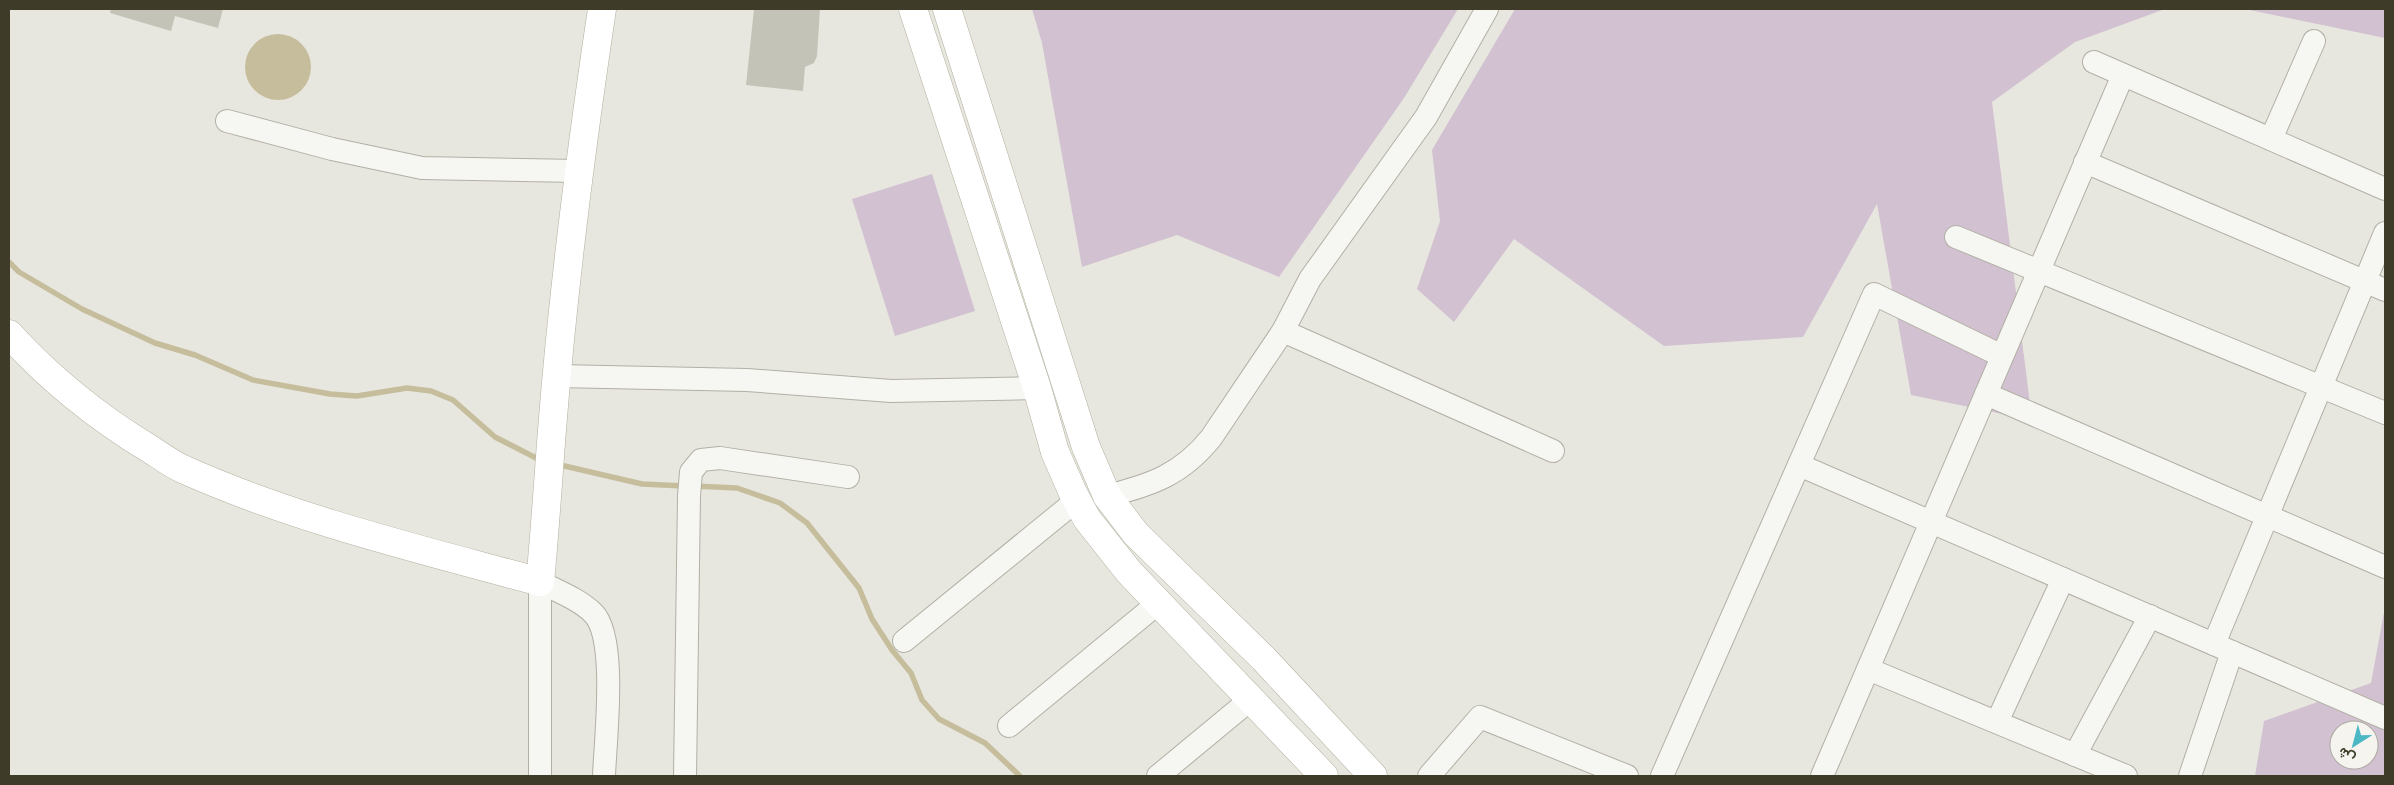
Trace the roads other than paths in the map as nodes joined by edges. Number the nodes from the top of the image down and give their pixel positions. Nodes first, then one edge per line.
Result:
1 (602, 9) edge
2 (913, 9) edge
3 (947, 9) edge
4 (1487, 9) edge
5 (2314, 41) dead end
6 (958, 44) junction
7 (927, 50) junction
8 (2094, 62) dead end
9 (2124, 75) junction
10 (227, 121) dead end
11 (2271, 139) junction
12 (2085, 162) junction
13 (578, 171) junction
14 (2385, 189) edge
15 (2385, 233) edge
16 (1956, 237) dead end
17 (2039, 271) junction
18 (2375, 286) edge
19 (1283, 331) junction
20 (9, 334) edge
21 (2002, 356) junction
22 (558, 376) junction
23 (2321, 387) junction
24 (1037, 388) junction
25 (1986, 394) junction
26 (2385, 413) edge
27 (1553, 451) dead end
28 (1798, 465) junction
29 (848, 477) dead end
30 (1107, 496) junction
31 (1077, 500) junction
32 (2268, 516) junction
33 (1931, 522) junction
34 (2385, 567) edge
35 (2063, 579) junction
36 (540, 582) junction
37 (1157, 604) junction
38 (2150, 616) junction
39 (904, 641) dead end
40 (2223, 648) junction
41 (1868, 669) junction
42 (1251, 699) junction
43 (2385, 718) edge
44 (1997, 722) junction
45 (1009, 726) dead end
46 (2075, 755) junction
47 (1583, 768) edge
48 (540, 776) edge
49 (604, 776) edge
50 (684, 776) edge
51 (1158, 776) edge
52 (1324, 776) edge
53 (1373, 776) edge
54 (1429, 776) edge
55 (1627, 776) edge
56 (1662, 776) edge
57 (1822, 776) edge
58 (2126, 776) edge
59 (2190, 776) edge

1 - 13 main road
2 - 7 main road
3 - 6 main road
4 - 19 street
5 - 11 street
6 - 7 main road
6 - 30 main road
7 - 24 main road
8 - 9 street
9 - 11 street
9 - 12 street
10 - 13 street
11 - 14 street
12 - 17 street
12 - 18 street
13 - 22 main road
15 - 18 street
16 - 17 street
17 - 21 street
17 - 23 street
18 - 23 street
19 - 27 street
19 - 30 street
20 - 36 main road
21 - 25 street
21 - 28 street
22 - 24 street
22 - 36 main road
23 - 26 street
23 - 32 street
24 - 31 main road
25 - 32 street
25 - 33 street
28 - 33 street
28 - 56 street
29 - 50 street
30 - 53 main road
31 - 37 main road
31 - 39 street
32 - 34 street
32 - 40 street
33 - 35 street
33 - 41 street
35 - 38 street
35 - 44 street
36 - 48 street
36 - 49 street
37 - 42 main road
37 - 45 street
38 - 40 street
38 - 46 street
40 - 43 street
40 - 59 street
41 - 44 street
41 - 57 street
42 - 51 street
42 - 52 main road
44 - 46 street
46 - 58 street
47 - 54 street
47 - 55 street

